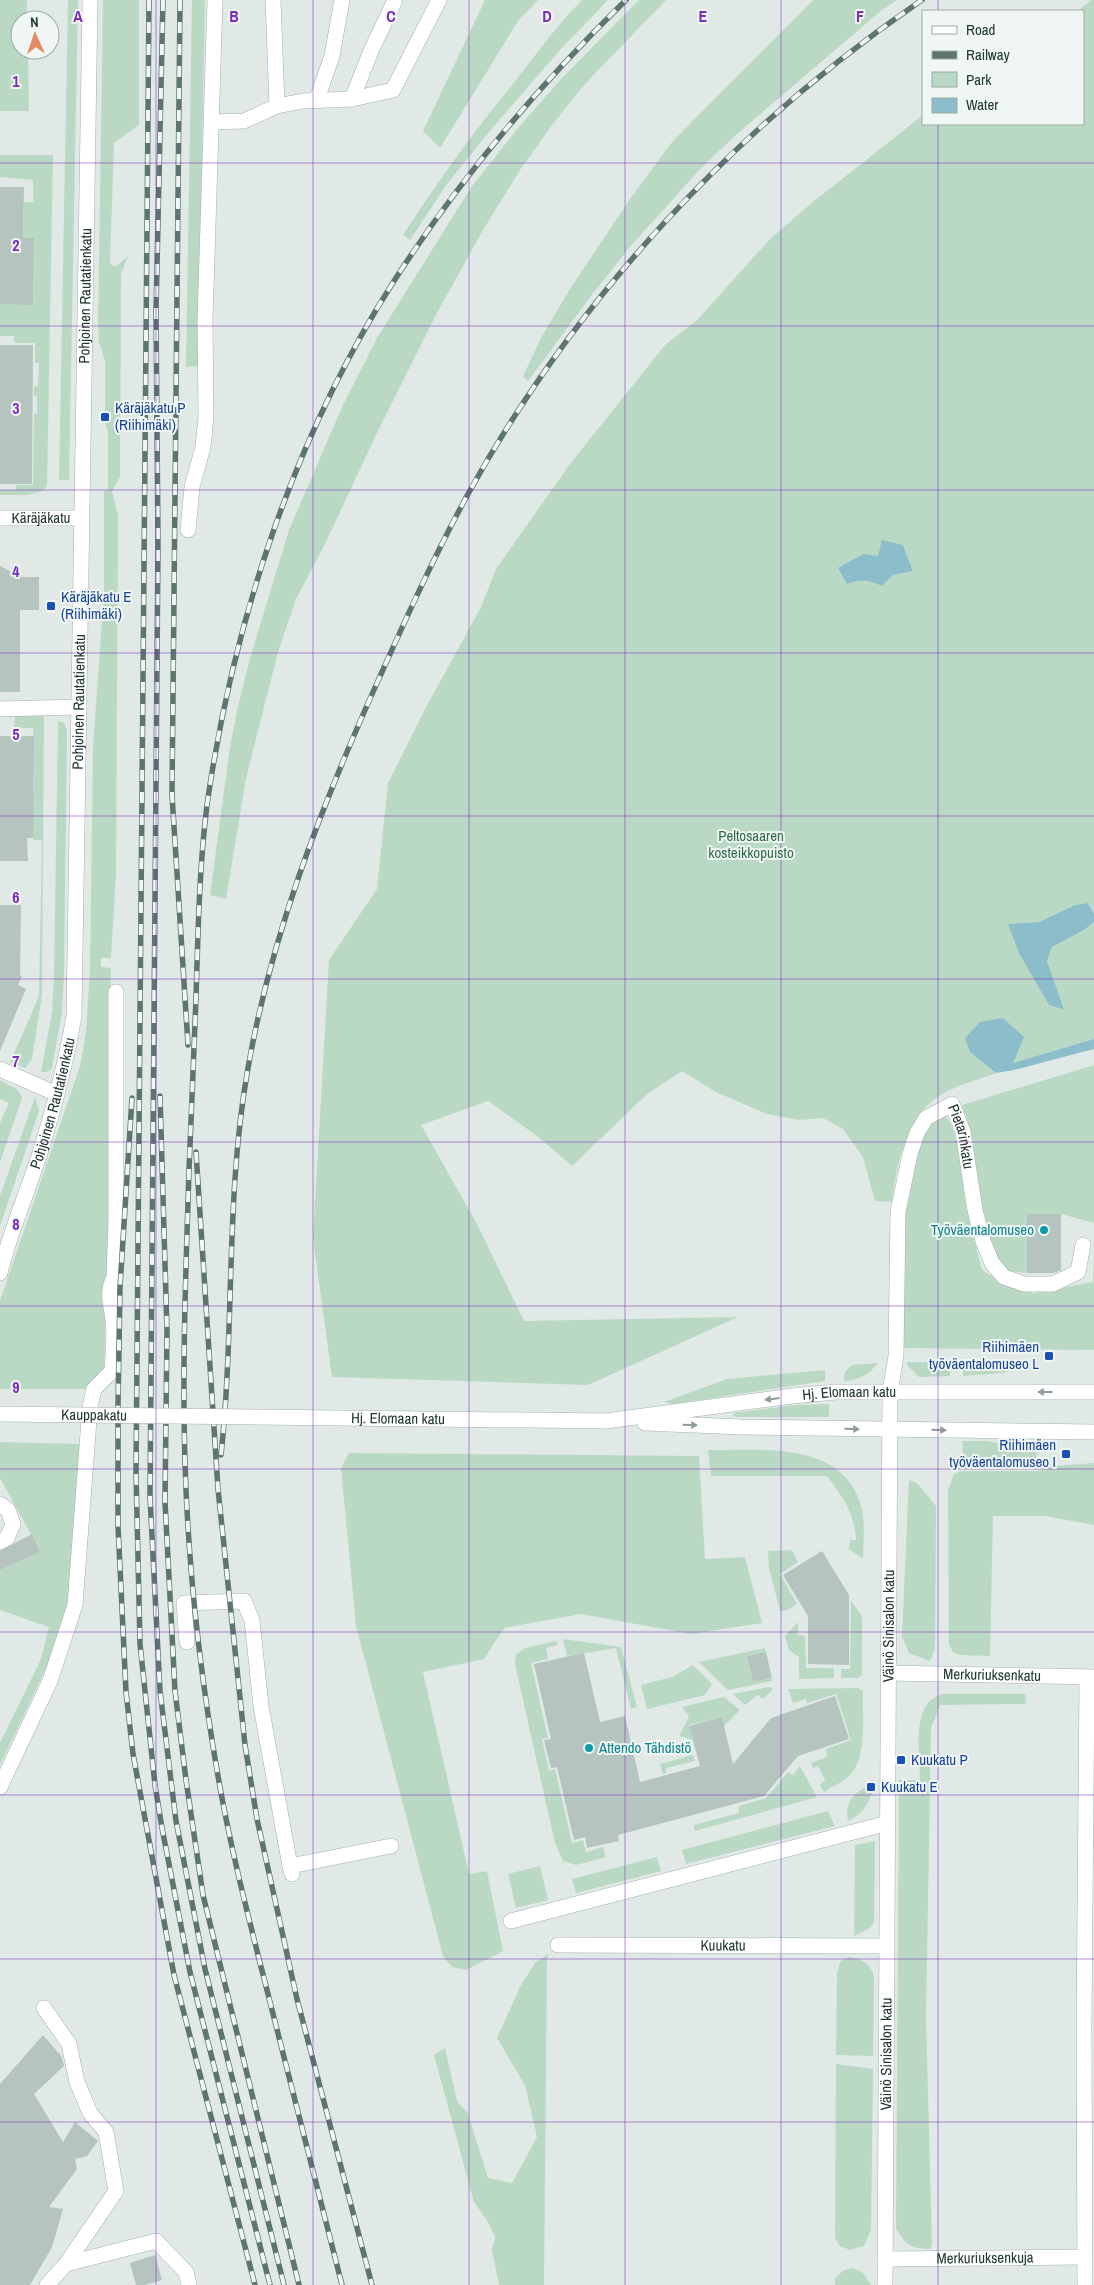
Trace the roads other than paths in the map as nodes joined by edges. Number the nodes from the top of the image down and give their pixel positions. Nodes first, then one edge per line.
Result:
1 (90, 0) edge
2 (215, 0) edge
3 (273, 0) edge
4 (342, 0) edge
5 (396, 0) edge
6 (439, 0) edge
7 (352, 99) junction
8 (317, 100) junction
9 (276, 106) junction
10 (212, 122) junction
11 (0, 518) edge
12 (82, 518) junction
13 (188, 530) dead end
14 (79, 707) junction
15 (0, 709) edge
16 (116, 992) dead end
17 (0, 1069) edge
18 (57, 1094) junction
19 (1083, 1245) dead end
20 (4, 1248) edge
21 (0, 1273) edge
22 (890, 1392) junction
23 (1094, 1392) edge
24 (0, 1414) edge
25 (188, 1416) joint
26 (606, 1421) junction
27 (890, 1430) junction
28 (1094, 1432) edge
29 (0, 1504) edge
30 (0, 1542) edge
31 (187, 1642) dead end
32 (888, 1673) junction
33 (1090, 1677) edge
34 (0, 1788) edge
35 (888, 1822) junction
36 (391, 1846) dead end
37 (511, 1921) dead end
38 (558, 1945) dead end
39 (887, 1946) junction
40 (44, 2008) dead end
41 (1084, 2257) junction
42 (885, 2259) junction
43 (66, 2264) junction
44 (52, 2282) edge
45 (189, 2285) edge
46 (885, 2285) edge
47 (1085, 2285) edge

1 - 12 street, Pohjoinen Rautatienkatu
2 - 10 street
3 - 9 street
4 - 8 street
5 - 7 street
6 - 7 street
7 - 8 street
8 - 9 street
9 - 10 street
10 - 13 street
11 - 12 street, Käräjäkatu
12 - 14 street, Pohjoinen Rautatienkatu
14 - 15 street
14 - 18 street, Pohjoinen Rautatienkatu
16 - 34 street
17 - 18 street
18 - 20 street, Pohjoinen Rautatienkatu
19 - 22 street, Pietarinkatu
20 - 21 street, Pohjoinen Rautatienkatu
23 -> 22 street, Hj. Elomaan katu
22 -> 26 street, Hj. Elomaan katu
22 - 27 street
24 - 25 street, Kauppakatu, bridge
25 - 26 street, Hj. Elomaan katu, bridge
26 -> 27 street, Hj. Elomaan katu
27 -> 28 street, Hj. Elomaan katu
27 - 32 street, Väinö Sinisalon katu
29 - 30 street
31 - 36 street
32 - 33 street, Merkuriuksenkatu
32 - 35 street, Väinö Sinisalon katu
33 - 41 street
35 - 37 street
35 - 39 street, Väinö Sinisalon katu
38 - 39 street, Kuukatu
39 - 42 street, Väinö Sinisalon katu
40 - 43 street
41 - 42 street, Merkuriuksenkuja
41 - 47 street
42 - 46 street, Väinö Sinisalon katu
43 - 44 street
43 - 45 street

